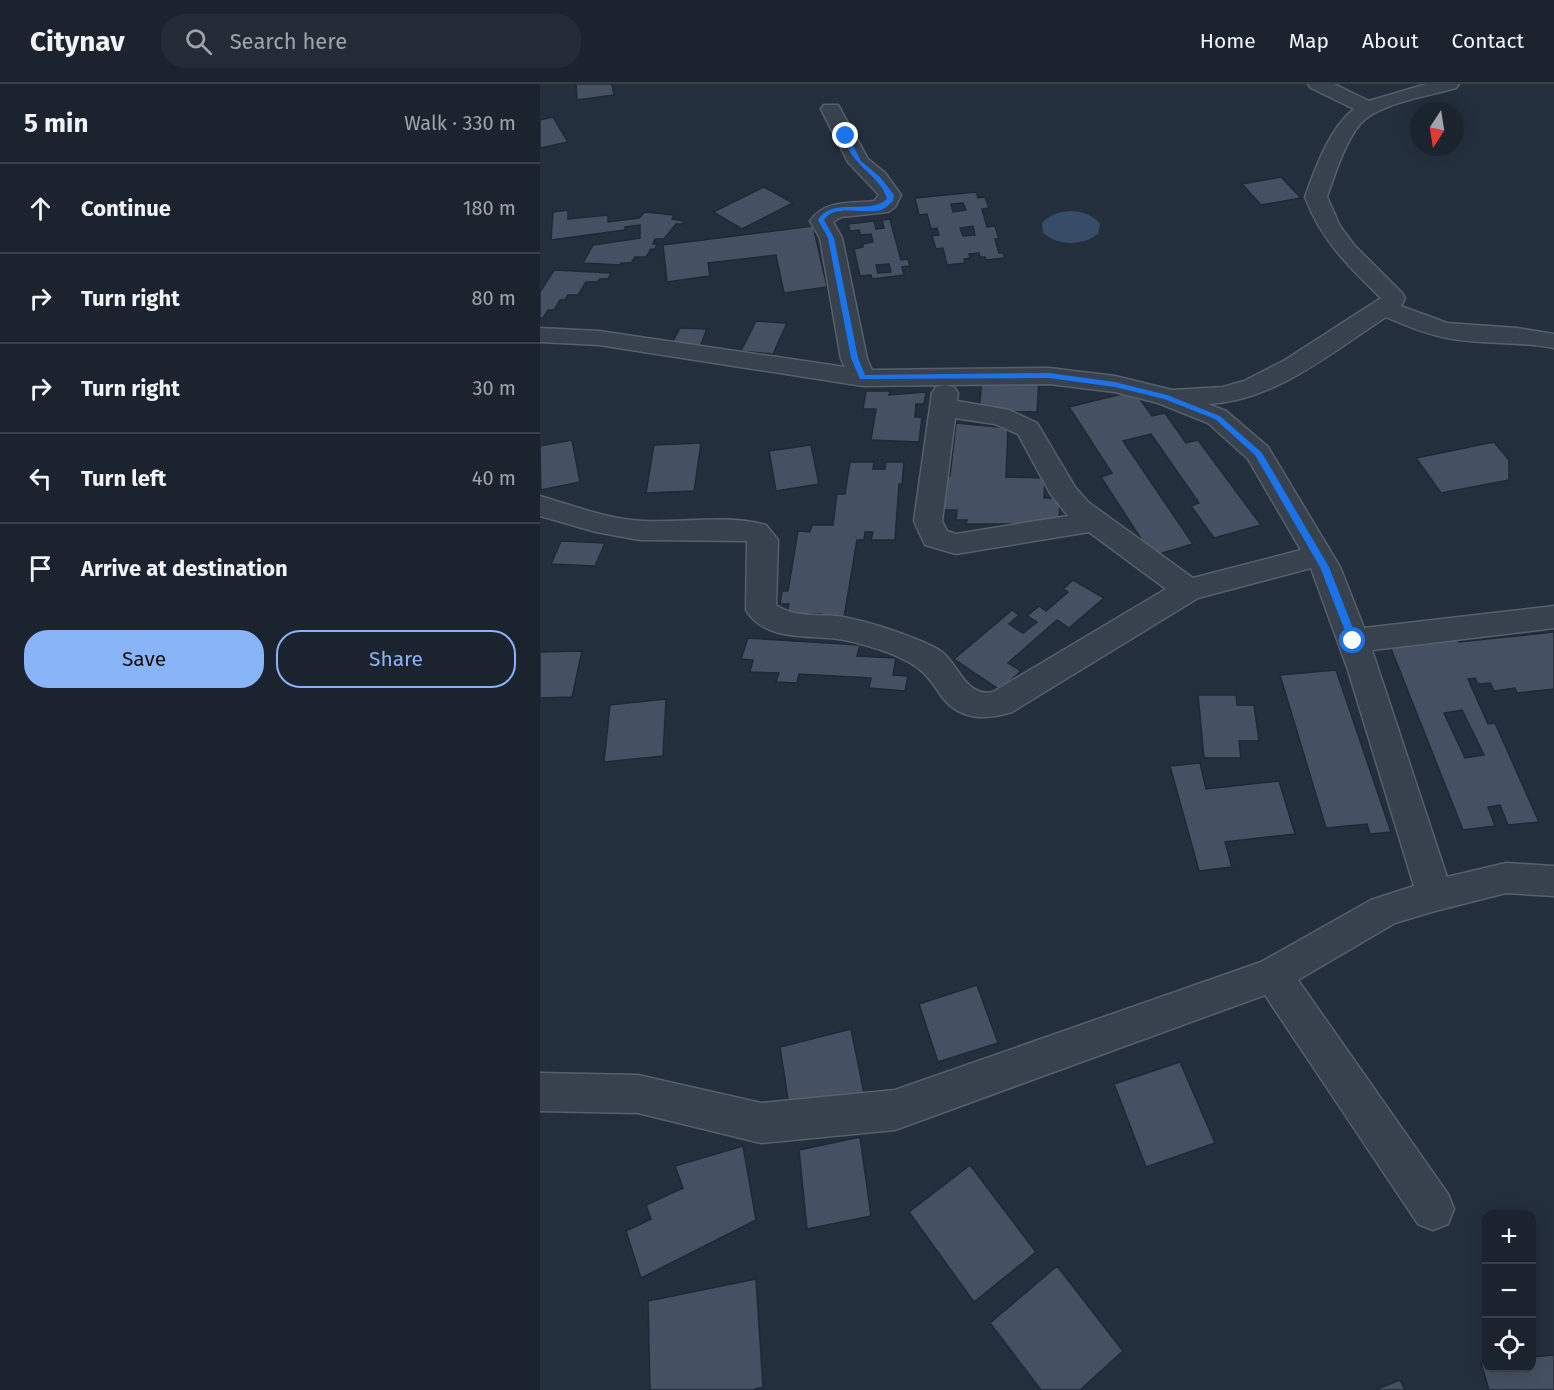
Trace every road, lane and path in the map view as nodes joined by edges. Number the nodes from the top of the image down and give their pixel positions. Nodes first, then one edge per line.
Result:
1 (1318, 84) edge
2 (1449, 84) edge
3 (1370, 109) junction
4 (831, 110) dead end
5 (1385, 308) junction
6 (540, 335) edge
7 (1554, 341) edge
8 (862, 378) junction
9 (945, 391) junction
10 (1167, 397) junction
11 (540, 506) edge
12 (1094, 521) junction
13 (1318, 556) junction
14 (1188, 590) junction
15 (1554, 617) edge
16 (1353, 641) junction
17 (1554, 881) edge
18 (1435, 895) junction
19 (1273, 975) junction
20 (540, 1092) edge
21 (1433, 1209) dead end

1 - 3 street
2 - 3 street
3 - 5 street
4 - 8 street
5 - 7 street
5 - 10 street
6 - 8 street
8 - 9 street
9 - 10 street
9 - 12 street
9 - 12 street
10 - 13 street
11 - 14 street
12 - 14 street
13 - 14 street
13 - 16 street
15 - 16 street
16 - 18 street
17 - 18 street
18 - 19 street
19 - 20 street
19 - 21 street

